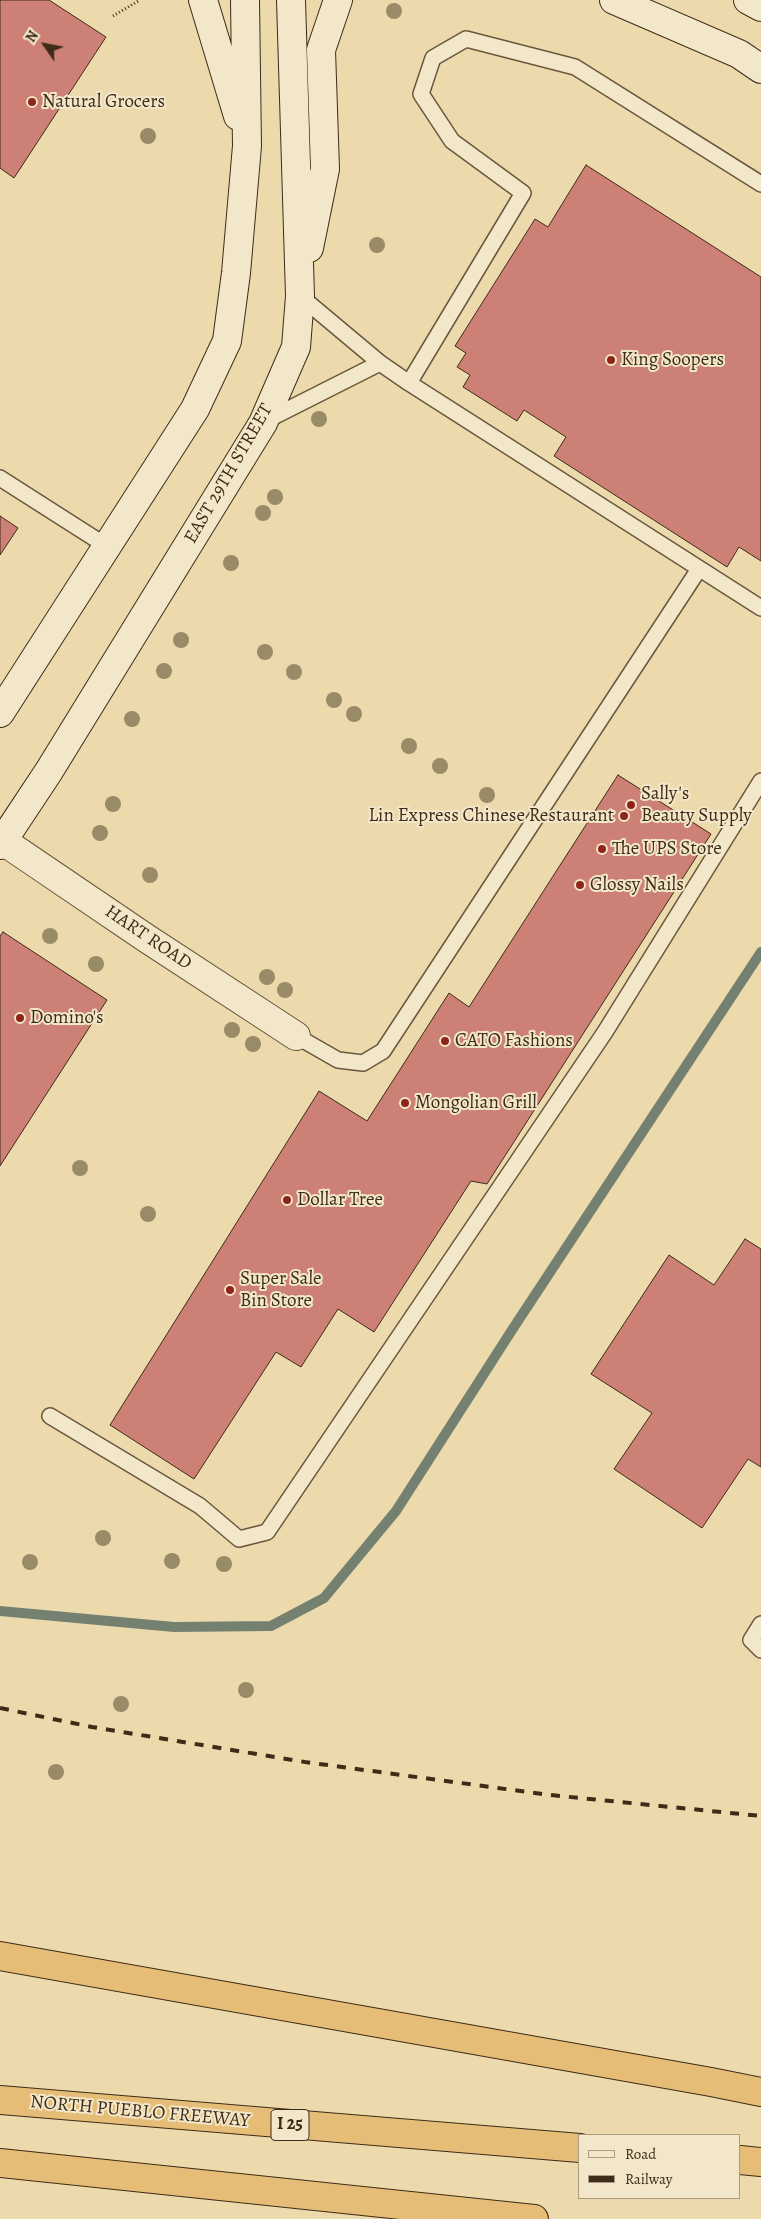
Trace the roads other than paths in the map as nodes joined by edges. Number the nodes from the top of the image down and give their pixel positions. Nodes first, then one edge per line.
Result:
1 (203, 0) edge
2 (245, 0) edge
3 (291, 0) edge
4 (338, 0) edge
5 (614, 0) edge
6 (748, 0) edge
7 (761, 7) edge
8 (761, 69) edge
9 (247, 146) junction
10 (761, 184) edge
11 (300, 296) junction
12 (380, 363) junction
13 (408, 382) junction
14 (263, 423) junction
15 (0, 478) edge
16 (108, 548) junction
17 (699, 569) junction
18 (761, 608) edge
19 (0, 713) edge
20 (761, 781) edge
21 (1, 841) edge
22 (296, 1036) joint
23 (50, 1416) dead end
24 (761, 1624) edge
25 (761, 1650) edge
26 (0, 1956) edge
27 (761, 2092) edge
28 (0, 2100) edge
29 (578, 2148) edge
30 (741, 2160) edge
31 (761, 2162) edge
32 (0, 2163) edge
33 (534, 2219) edge

1 - 9 main road
2 - 9 main road
3 - 11 main road, EAST 29TH STREET
4 - 11 main road
5 - 8 main road
6 - 7 main road
9 - 16 main road
10 - 13 lane
11 - 12 lane
11 - 14 main road, EAST 29TH STREET
12 - 13 lane
12 - 14 lane
13 - 17 lane
14 - 21 main road, EAST 29TH STREET
15 - 16 lane
16 - 19 main road
17 - 18 lane
17 - 22 lane
20 - 23 lane
21 - 22 main road, HART ROAD
24 - 25 lane
26 - 27 highway
28 - 29 highway, NORTH PUEBLO FREEWAY / I 25
30 - 31 highway
32 - 33 highway

